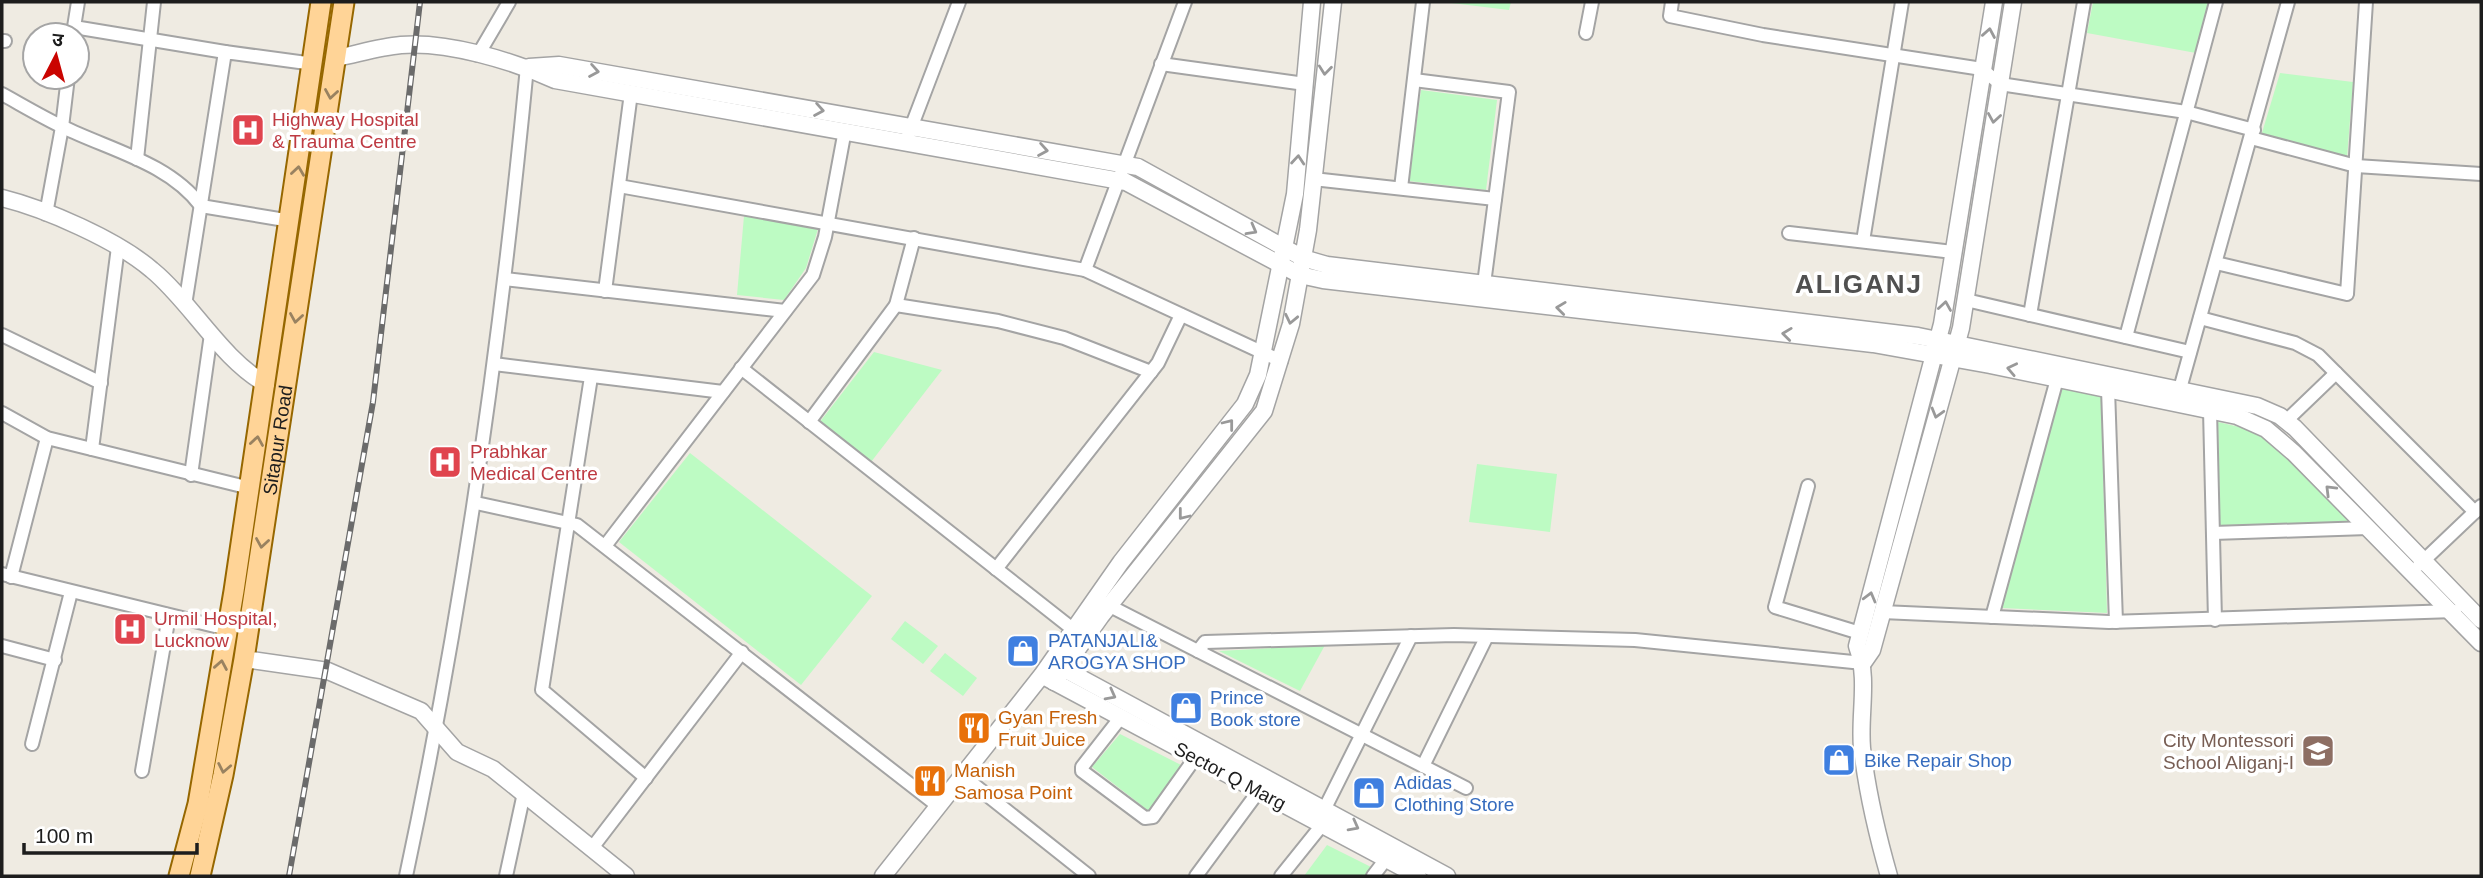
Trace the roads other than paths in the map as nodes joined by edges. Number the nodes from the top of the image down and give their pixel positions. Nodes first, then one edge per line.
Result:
1 (78, 2) edge
2 (154, 2) edge
3 (321, 2) edge
4 (344, 2) edge
5 (509, 2) edge
6 (960, 2) edge
7 (1185, 2) edge
8 (1312, 2) edge
9 (1333, 2) edge
10 (1423, 2) edge
11 (1591, 2) edge
12 (1672, 2) edge
13 (1902, 2) edge
14 (1994, 2) edge
15 (2013, 2) edge
16 (2084, 2) edge
17 (2216, 2) edge
18 (2288, 2) edge
19 (2366, 2) edge
20 (75, 21) edge
21 (91, 33) edge
22 (1586, 33) dead end
23 (149, 40) junction
24 (225, 52) junction
25 (478, 55) junction
26 (1894, 55) junction
27 (336, 58) junction
28 (314, 64) junction
29 (1161, 64) junction
30 (527, 67) junction
31 (1982, 69) junction
32 (1414, 80) junction
33 (1305, 84) junction
34 (2000, 84) junction
35 (66, 91) edge
36 (631, 93) junction
37 (2, 94) edge
38 (2069, 94) junction
39 (2186, 112) junction
40 (62, 127) junction
41 (845, 130) junction
42 (910, 134) junction
43 (2253, 134) junction
44 (137, 159) junction
45 (2356, 166) junction
46 (1120, 172) junction
47 (2481, 174) edge
48 (1313, 179) junction
49 (619, 186) junction
50 (1401, 188) junction
51 (2, 198) edge
52 (1495, 199) junction
53 (201, 206) junction
54 (46, 214) junction
55 (290, 221) junction
56 (828, 222) junction
57 (1789, 233) dead end
58 (914, 238) junction
59 (1863, 241) junction
60 (118, 247) junction
61 (1953, 252) junction
62 (1282, 256) junction
63 (1303, 258) junction
64 (2216, 263) junction
65 (1086, 270) junction
66 (1300, 275) junction
67 (505, 279) junction
68 (1484, 284) junction
69 (606, 291) junction
70 (1966, 300) junction
71 (185, 305) junction
72 (896, 305) junction
73 (785, 311) junction
74 (1181, 315) junction
75 (2030, 315) junction
76 (1696, 317) junction
77 (2200, 318) junction
78 (211, 334) junction
79 (2, 335) edge
80 (2126, 337) junction
81 (1936, 347) junction
82 (1955, 351) junction
83 (2190, 352) junction
84 (1263, 353) junction
85 (1281, 360) junction
86 (494, 364) junction
87 (741, 368) junction
88 (1151, 372) junction
89 (2336, 373) junction
90 (591, 377) junction
91 (2057, 379) junction
92 (100, 383) junction
93 (266, 384) junction
94 (2108, 389) junction
95 (723, 392) junction
96 (2178, 396) junction
97 (2210, 410) junction
98 (2, 413) edge
99 (2286, 421) junction
100 (809, 422) junction
101 (47, 438) junction
102 (92, 449) junction
103 (191, 475) junction
104 (1808, 486) dead end
105 (250, 488) junction
106 (475, 503) junction
107 (2478, 509) edge
108 (569, 523) junction
109 (2368, 528) junction
110 (2213, 533) junction
111 (605, 546) junction
112 (2424, 561) junction
113 (996, 569) junction
114 (2411, 572) junction
115 (6, 575) edge
116 (71, 592) junction
117 (1102, 602) junction
118 (2458, 608) junction
119 (1882, 612) junction
120 (169, 616) junction
121 (1992, 617) junction
122 (2214, 620) junction
123 (2481, 620) edge
124 (2116, 622) junction
125 (228, 629) junction
126 (1860, 633) junction
127 (1079, 634) junction
128 (1410, 636) junction
129 (1487, 636) junction
130 (2481, 643) edge
131 (2, 646) edge
132 (1198, 651) junction
133 (742, 652) junction
134 (244, 659) junction
135 (55, 660) junction
136 (1863, 663) junction
137 (1052, 672) junction
138 (1121, 717) junction
139 (437, 729) junction
140 (1361, 735) junction
141 (32, 744) dead end
142 (1200, 751) junction
143 (1423, 766) junction
144 (142, 771) dead end
145 (963, 776) junction
146 (646, 778) junction
147 (1263, 785) junction
148 (1466, 788) dead end
149 (524, 793) junction
150 (938, 806) junction
151 (1324, 818) junction
152 (592, 848) junction
153 (1387, 859) junction
154 (179, 876) edge
155 (200, 876) edge
156 (406, 876) edge
157 (506, 876) edge
158 (626, 876) edge
159 (883, 876) edge
160 (1086, 876) edge
161 (1196, 876) edge
162 (1281, 876) edge
163 (1373, 876) edge
164 (1418, 876) edge
165 (1447, 876) edge
166 (1889, 876) edge

1 - 20 street
2 - 23 street
3 - 28 main road, Sitapur Road
4 - 27 main road, Sitapur Road
5 - 25 street
6 - 42 street
7 - 29 street
8 - 33 street
9 -> 48 street
10 - 32 street
11 - 22 street
12 - 26 street
13 - 26 street
31 -> 14 street
15 - 34 street
16 - 38 street
17 - 39 street
18 - 43 street
19 - 45 street
21 - 23 street
23 - 24 street
23 - 44 street
24 - 28 street
24 - 53 street
25 - 27 street
25 - 30 street
26 - 31 street
26 - 59 street
27 -> 134 main road, Sitapur Road
55 -> 28 main road, Sitapur Road
29 - 33 street
29 - 46 street
30 - 36 street
30 -> 42 street
30 - 67 street
31 - 34 street
31 - 61 street
32 - 50 street
32 - 52 street
62 -> 33 street
34 - 38 street
34 -> 70 street
35 - 40 street
36 - 41 street
36 - 49 street
37 - 40 street
38 - 39 street
38 - 75 street
39 - 43 street
39 - 80 street
40 - 44 street
40 - 54 street
41 - 42 street
41 - 56 street
42 - 46 street
43 - 45 street
43 - 64 street
44 - 53 street
45 - 47 street
45 - 64 street
46 - 62 street
46 - 65 street
48 - 50 street
48 - 63 street
49 - 56 street
49 - 69 street
50 - 52 street
51 - 54 street
52 - 68 street
53 - 55 street
53 - 71 street
54 - 60 street
55 - 93 main road, Sitapur Road
56 - 58 street
56 - 73 street
57 - 59 street
58 - 65 street
58 - 72 street
59 - 61 street
60 - 71 street
60 - 92 street
81 -> 61 street
62 - 63 street
62 - 66 street
62 - 84 street
63 - 66 street
63 - 68 street
64 - 77 street
65 - 74 street
76 -> 66 street
66 -> 85 street
67 - 69 street
67 - 86 street
68 - 76 street
69 - 73 street
70 - 75 street
70 - 82 street
71 - 78 street
72 - 88 street
72 - 100 street
73 - 87 street
74 - 84 street
74 - 88 street
75 - 80 street
76 - 81 street
77 - 83 street
77 - 89 street
78 - 93 street
78 - 103 street
79 - 92 street
80 - 83 street
81 - 82 street
126 -> 81 street
91 -> 82 street
82 - 96 street
82 -> 119 street
83 - 96 street
84 - 85 street
117 -> 84 street
85 -> 117 street
86 - 90 street
86 - 106 street
87 - 95 street
87 - 100 street
88 - 113 street
89 - 99 street
89 - 107 street
90 - 95 street
90 - 108 street
91 - 94 street
91 - 121 street
92 - 102 street
105 -> 93 main road, Sitapur Road
94 - 96 street
94 - 124 street
95 - 111 street
96 - 97 street
96 - 99 street
109 -> 97 street
97 - 110 street
98 - 101 street
99 - 112 street
100 - 113 street
101 - 102 street
101 - 115 street
102 - 103 street
103 - 105 street
104 - 126 street
105 - 125 main road, Sitapur Road
106 - 108 street
106 - 139 street
107 - 112 street
108 - 111 street
108 - 146 street
109 - 110 street
109 - 114 street
110 - 122 street
111 - 133 street
112 - 114 street
112 - 118 street
113 - 127 street
114 - 118 street
115 - 116 street
116 - 120 street
116 - 135 street
117 - 127 street
117 - 132 street
118 - 122 street
118 - 123 street
118 - 130 street
119 - 121 street
119 - 136 street
120 - 125 street
120 - 144 street
121 - 124 street
122 - 124 street
154 -> 125 main road, Sitapur Road
126 - 136 street
127 - 137 street
128 - 129 street
128 - 132 street
128 - 140 street
129 - 136 street
129 - 143 street
131 - 135 street
132 - 140 street
133 - 146 street
133 - 150 street
134 - 139 street
134 -> 155 main road, Sitapur Road
135 - 141 street
136 - 166 street
137 - 138 street, Sector Q Marg
137 -> 142 street
137 - 145 street
138 - 142 street, Sector Q Marg
138 - 142 street
139 - 149 street
139 - 156 street
140 - 143 street
140 - 151 street
142 - 147 street
143 - 148 street
145 - 150 street
145 - 160 street
146 - 152 street
147 - 151 street
147 - 161 street
149 - 152 street
149 - 157 street
150 - 159 street
151 - 153 street
151 - 162 street
151 -> 165 street
152 - 158 street
153 - 163 street
153 - 164 street

